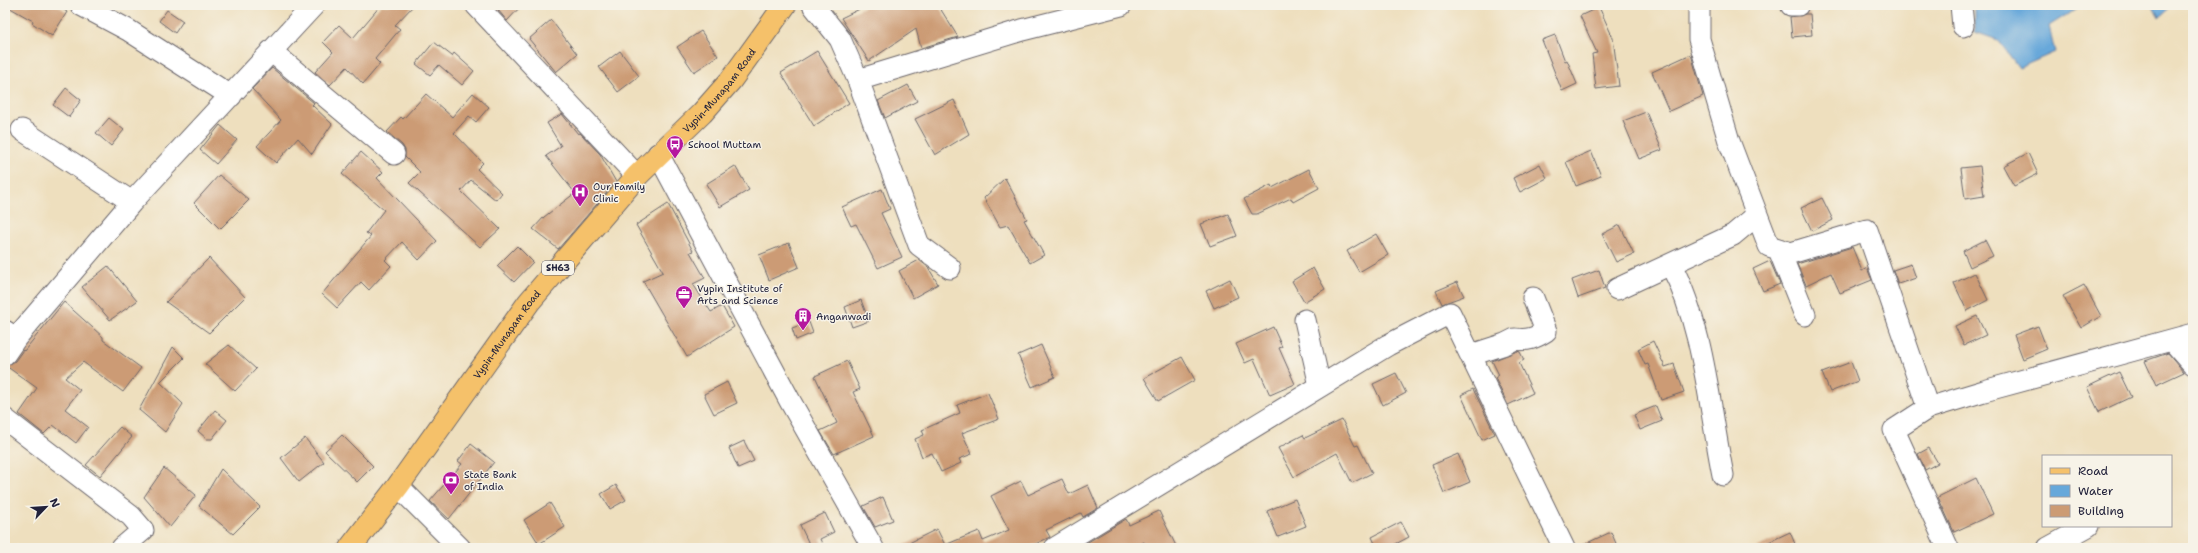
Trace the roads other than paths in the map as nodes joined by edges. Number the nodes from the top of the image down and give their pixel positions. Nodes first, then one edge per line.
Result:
1 (81, 5) edge
2 (314, 5) edge
3 (476, 5) edge
4 (785, 5) edge
5 (813, 5) edge
6 (1121, 5) edge
7 (1699, 5) edge
8 (1791, 5) edge
9 (1798, 5) edge
10 (1961, 5) edge
11 (1963, 26) dead end
12 (271, 52) junction
13 (858, 80) junction
14 (231, 96) junction
15 (22, 130) dead end
16 (394, 154) dead end
17 (658, 154) junction
18 (637, 176) junction
19 (132, 202) junction
20 (1757, 215) junction
21 (1779, 250) junction
22 (1671, 265) junction
23 (950, 268) dead end
24 (1617, 289) dead end
25 (1533, 298) dead end
26 (1805, 315) dead end
27 (1305, 320) dead end
28 (2193, 334) edge
29 (2172, 340) junction
30 (9, 341) edge
31 (1471, 355) junction
32 (2193, 364) edge
33 (1320, 386) junction
34 (1928, 408) junction
35 (5, 419) edge
36 (1723, 474) dead end
37 (398, 486) junction
38 (2086, 527) edge
39 (122, 548) edge
40 (350, 548) edge
41 (460, 548) edge
42 (872, 548) edge
43 (1055, 548) edge
44 (1564, 548) edge
45 (1948, 548) edge
46 (2048, 548) edge

1 - 14 street
2 - 12 street
3 - 18 street
4 - 17 main road, Vypin-Munapam Road / SH63
5 - 13 street
6 - 13 street
7 - 20 street
8 - 9 street
10 - 11 street
12 - 14 street
12 - 16 street
13 - 23 street
14 - 19 street
15 - 19 street
17 - 18 main road, Vypin-Munapam Road / SH63
17 - 42 street
18 - 37 main road, Vypin-Munapam Road / SH63
19 - 30 street
20 - 21 street
20 - 22 street
21 - 26 street
21 - 34 street
22 - 24 street
22 - 36 street
25 - 31 street
27 - 33 street
28 - 29 street
29 - 32 street
29 - 34 street
31 - 33 street
31 - 44 street
33 - 43 street
34 - 45 street
35 - 39 street
37 - 40 main road, Vypin-Munapam Road / SH63
37 - 41 street
38 - 46 street

